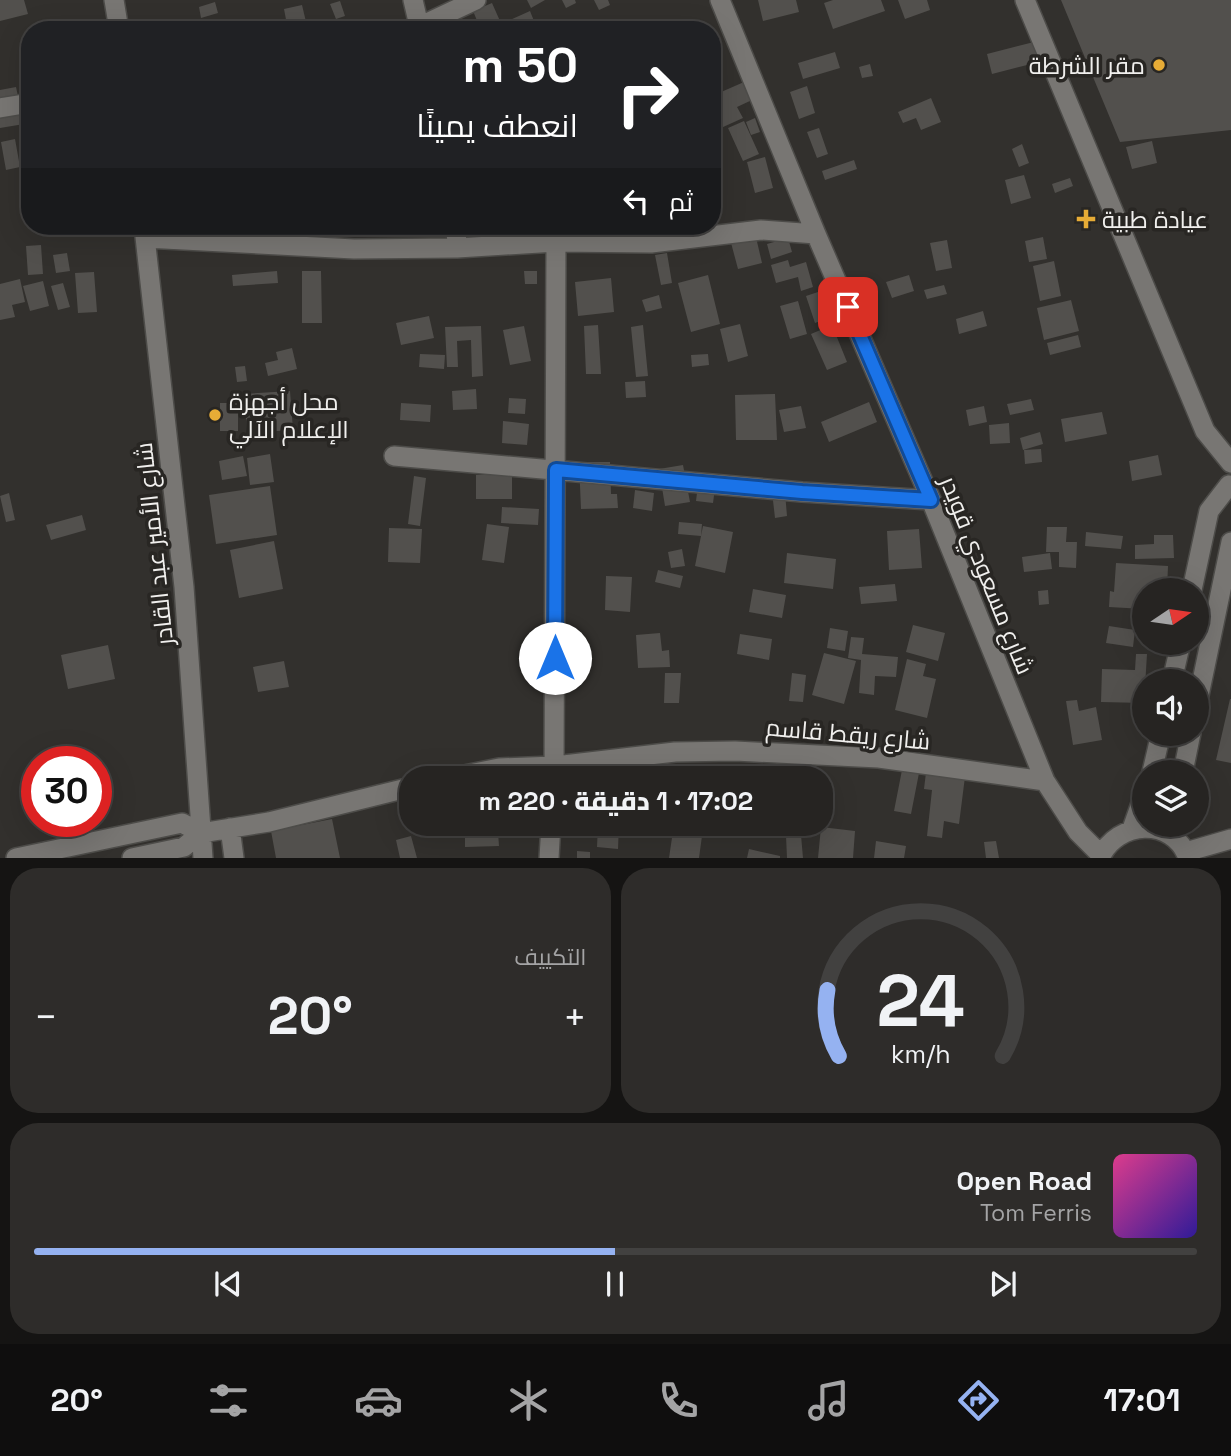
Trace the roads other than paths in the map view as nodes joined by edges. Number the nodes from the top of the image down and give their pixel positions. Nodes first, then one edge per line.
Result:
1 (114, 0) edge
2 (413, 0) edge
3 (476, 0) edge
4 (720, 0) edge
5 (1025, 0) edge
6 (118, 21) edge
7 (416, 21) edge
8 (432, 21) edge
9 (21, 104) edge
10 (0, 108) edge
11 (816, 234) junction
12 (145, 235) edge
13 (182, 235) edge
14 (456, 235) edge
15 (718, 235) edge
16 (721, 235) edge
17 (556, 242) junction
18 (457, 248) junction
19 (394, 457) dead end
20 (1231, 463) edge
21 (556, 470) junction
22 (1230, 487) edge
23 (931, 500) junction
24 (1231, 542) edge
25 (1195, 578) edge
26 (1205, 669) edge
27 (554, 766) edge
28 (591, 766) edge
29 (1045, 781) junction
30 (399, 790) edge
31 (230, 828) junction
32 (1132, 829) edge
33 (201, 833) junction
34 (550, 836) edge
35 (1231, 839) edge
36 (1182, 843) edge
37 (1101, 856) edge
38 (16, 858) edge
39 (132, 858) edge
40 (203, 858) edge
41 (234, 858) edge
42 (549, 858) edge

1 - 6 street
2 - 7 street
3 - 8 street
4 - 11 street, شارع مسعودي قويدر
5 - 20 street
9 - 10 street
11 - 16 street
11 - 23 street, شارع مسعودي قويدر
12 - 33 street, شارع الأمير عبد القادر
13 - 18 street
14 - 18 street
15 - 17 street
17 - 18 street
17 - 21 street
19 - 21 street
21 - 23 street
21 - 27 street
22 - 25 street
23 - 29 street, شارع مسعودي قويدر
24 - 26 street
28 - 29 street, شارع ريقط قاسم
29 - 37 street
30 - 31 street
31 - 33 street
31 - 41 street
32 - 37 street
33 - 38 street
33 - 39 street
33 - 40 street, شارع الأمير عبد القادر
34 - 42 street
35 - 36 street

